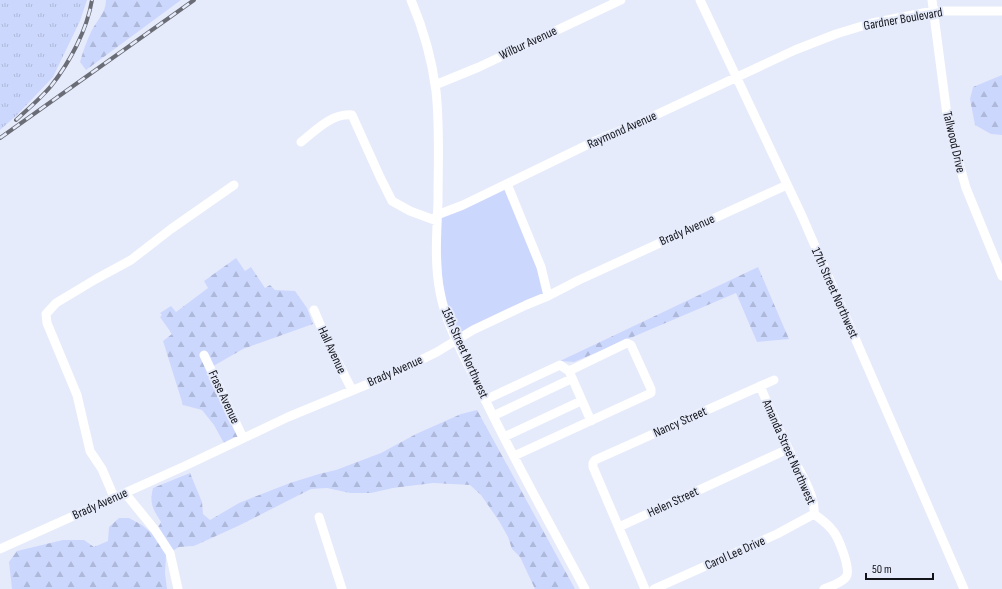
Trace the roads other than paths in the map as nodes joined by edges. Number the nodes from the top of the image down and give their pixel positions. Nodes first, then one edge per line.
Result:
1 (411, 0) edge
2 (621, 0) edge
3 (700, 0) edge
4 (932, 0) edge
5 (933, 11) junction
6 (1002, 11) edge
7 (808, 45) joint
8 (736, 78) junction
9 (435, 85) junction
10 (301, 142) dead end
11 (507, 184) junction
12 (234, 185) dead end
13 (787, 185) junction
14 (437, 218) junction
15 (1002, 276) edge
16 (548, 296) junction
17 (314, 310) dead end
18 (456, 340) junction
19 (204, 355) dead end
20 (570, 375) junction
21 (774, 380) dead end
22 (760, 386) junction
23 (352, 390) junction
24 (485, 400) junction
25 (581, 401) junction
26 (493, 416) junction
27 (591, 421) junction
28 (504, 437) junction
29 (244, 438) junction
30 (788, 449) junction
31 (514, 456) junction
32 (125, 493) junction
33 (114, 497) junction
34 (814, 514) junction
35 (319, 517) dead end
36 (619, 527) junction
37 (0, 549) edge
38 (178, 589) edge
39 (342, 589) edge
40 (585, 589) edge
41 (645, 589) edge
42 (654, 589) edge
43 (824, 589) edge
44 (964, 589) edge

1 - 9 street, 15th Street Northwest
2 - 9 street, Wilbur Avenue
3 - 8 street, 17th Street Northwest
4 - 5 street, Tallwood Drive
5 - 6 street, Gardner Boulevard
5 - 7 street, Gardner Boulevard
5 - 15 street, Tallwood Drive
7 - 8 street, Raymond Avenue
8 - 11 street, Raymond Avenue
8 - 13 street, 17th Street Northwest
9 - 14 street, 15th Street Northwest
10 - 14 street
11 - 14 street, Raymond Avenue
11 - 16 street
12 - 33 street
13 - 16 street, Brady Avenue
13 - 44 street, 17th Street Northwest
14 - 18 street, 15th Street Northwest
16 - 18 street, Brady Avenue
17 - 23 street, Hall Avenue
18 - 23 street, Brady Avenue
18 - 24 street, 15th Street Northwest
19 - 29 street, Frase Avenue
20 - 24 street
20 - 25 street
20 - 26 street
20 - 27 street
21 - 22 street, Nancy Street
22 - 30 street, Amanda Street Northwest
22 - 36 street, Nancy Street
23 - 29 street, Brady Avenue
24 - 26 street, 15th Street Northwest
25 - 27 street
25 - 28 street
26 - 28 street, 15th Street Northwest
27 - 31 street
28 - 31 street, 15th Street Northwest
29 - 32 street, Brady Avenue
30 - 34 street, Amanda Street Northwest
30 - 36 street, Helen Street
31 - 40 street, 15th Street Northwest
32 - 33 street, Brady Avenue
32 - 38 street
33 - 37 street, Brady Avenue
34 - 42 street, Carol Lee Drive
34 - 43 street, Amanda Street Northwest
35 - 39 street
36 - 41 street

